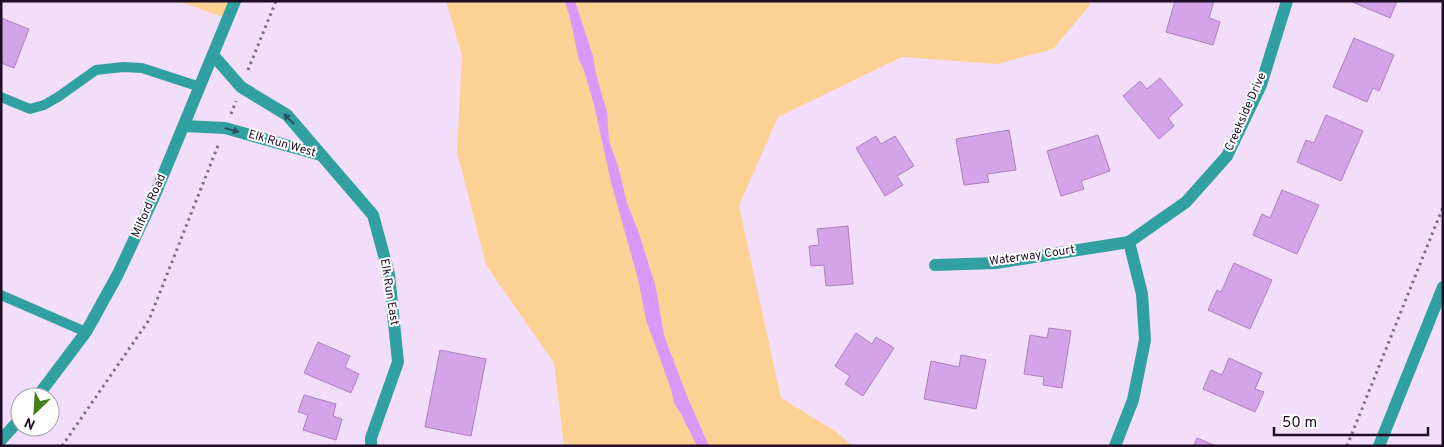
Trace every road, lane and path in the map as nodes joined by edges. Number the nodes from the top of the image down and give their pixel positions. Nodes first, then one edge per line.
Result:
1 (235, 1) edge
2 (276, 1) edge
3 (1287, 1) edge
4 (213, 55) junction
5 (200, 87) junction
6 (241, 87) junction
7 (1, 97) edge
8 (184, 126) junction
9 (225, 128) junction
10 (321, 155) junction
11 (1443, 207) edge
12 (1129, 242) junction
13 (935, 265) dead end
14 (1443, 287) edge
15 (1, 295) edge
16 (86, 332) junction
17 (45, 387) edge
18 (10, 430) edge
19 (1, 440) edge
20 (62, 446) edge
21 (371, 446) edge
22 (1115, 446) edge
23 (1347, 446) edge
24 (1379, 446) edge

1 - 4 street, Milford Road
2 - 6 path
3 - 12 street, Creekside Drive
4 - 5 street, Milford Road
4 - 6 street, Elk Run West
5 - 7 lane
5 - 8 street, Milford Road
6 - 9 path
10 -> 6 street, Elk Run West
8 - 9 street, Elk Run West
8 - 16 street, Milford Road
9 -> 10 street, Elk Run West
9 - 20 path
10 - 21 street, Elk Run East
11 - 23 path
12 - 13 street, Waterway Court
12 - 22 street
14 - 24 street
15 - 16 lane
16 - 17 street, Milford Road
18 - 19 street

